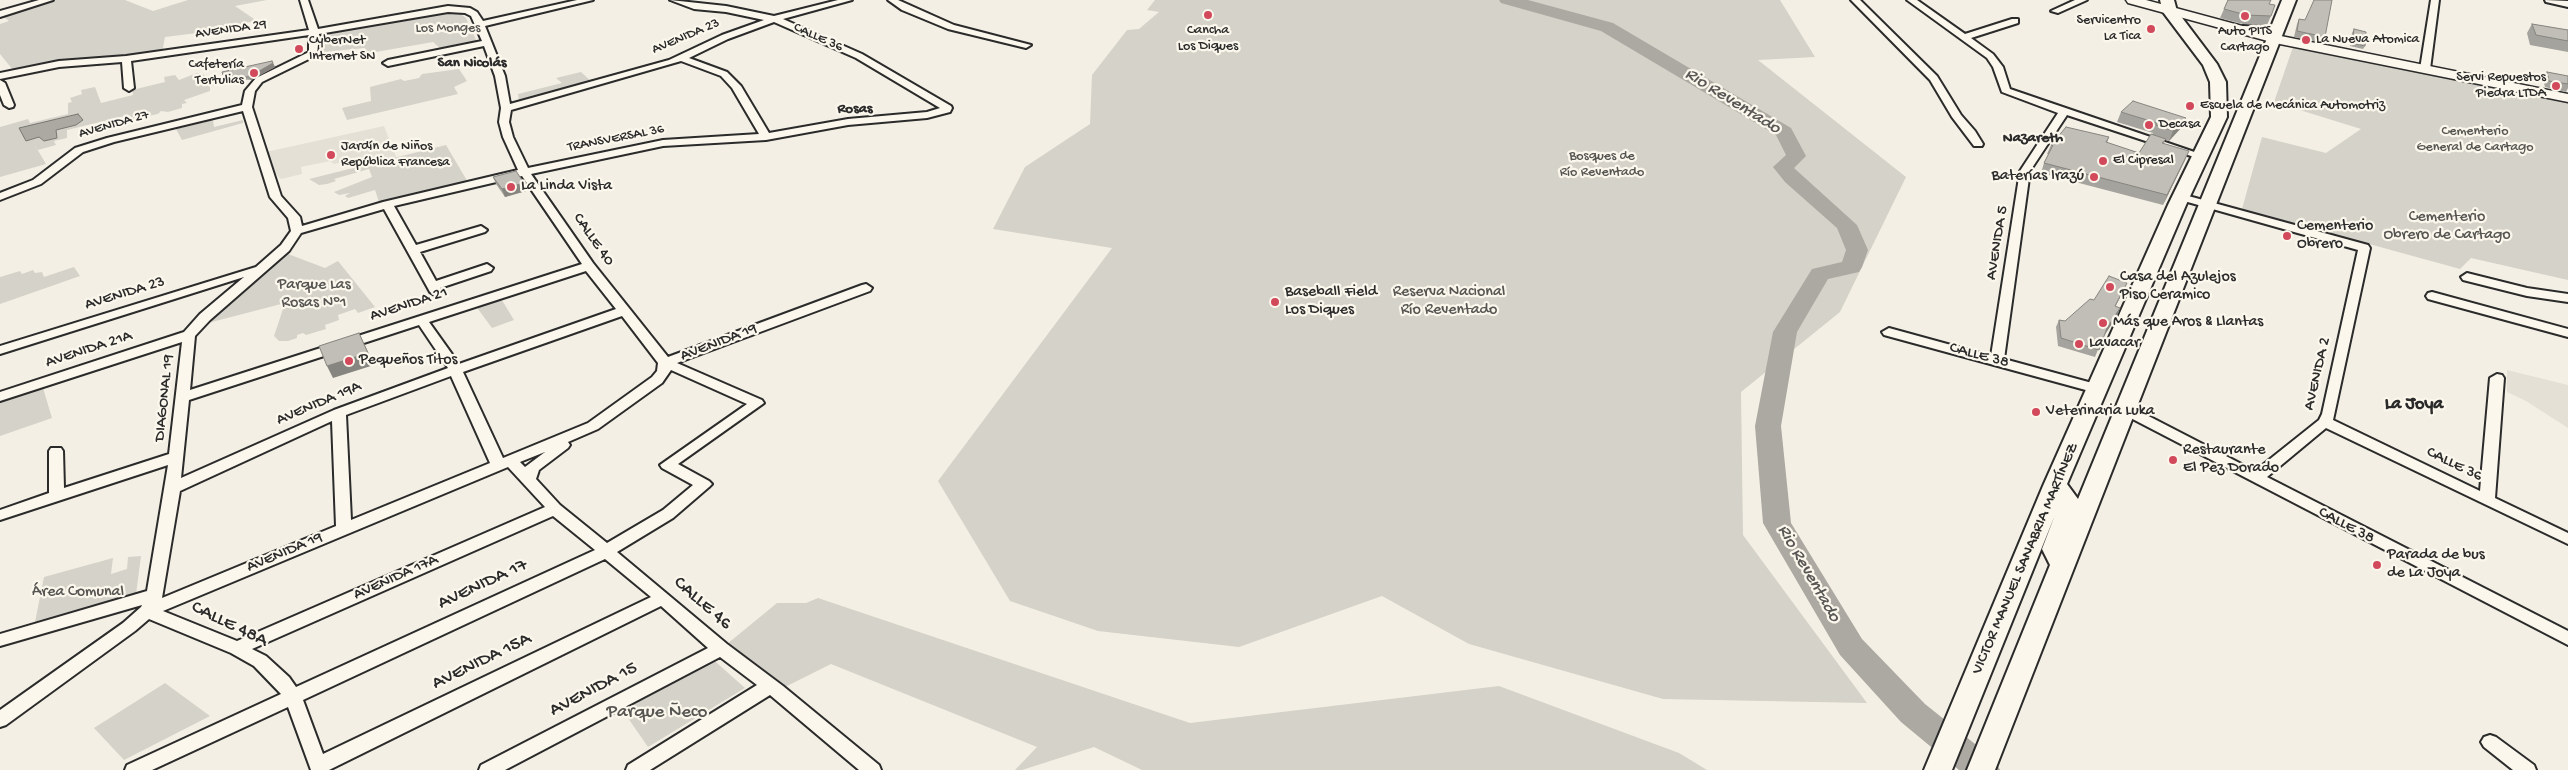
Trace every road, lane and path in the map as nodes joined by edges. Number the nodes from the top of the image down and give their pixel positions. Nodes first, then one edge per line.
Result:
1 (49, 0) edge
2 (304, 0) edge
3 (589, 0) edge
4 (674, 0) edge
5 (848, 0) edge
6 (892, 0) edge
7 (1856, 0) edge
8 (1911, 0) edge
9 (2083, 0) edge
10 (2132, 0) edge
11 (2289, 0) edge
12 (2435, 0) edge
13 (2549, 0) edge
14 (2568, 4) edge
15 (2168, 6) edge
16 (2055, 12) dead end
17 (0, 14) edge
18 (473, 16) junction
19 (774, 19) junction
20 (2015, 21) dead end
21 (2243, 30) joint
22 (314, 32) junction
23 (2276, 35) junction
24 (1963, 38) junction
25 (487, 42) junction
26 (1026, 44) dead end
27 (681, 58) junction
28 (126, 59) junction
29 (388, 63) dead end
30 (2425, 69) junction
31 (0, 76) edge
32 (0, 83) edge
33 (129, 88) dead end
34 (2568, 98) edge
35 (9, 105) dead end
36 (248, 107) junction
37 (506, 108) junction
38 (946, 110) joint
39 (2064, 112) junction
40 (766, 137) junction
41 (1978, 144) dead end
42 (2201, 156) junction
43 (525, 173) junction
44 (0, 197) edge
45 (2179, 201) junction
46 (387, 204) junction
47 (2207, 209) junction
48 (481, 230) dead end
49 (297, 231) junction
50 (413, 250) junction
51 (589, 266) junction
52 (260, 268) junction
53 (487, 268) dead end
54 (2467, 277) dead end
55 (866, 288) dead end
56 (2432, 296) dead end
57 (2568, 298) edge
58 (624, 311) junction
59 (422, 319) junction
60 (1889, 332) dead end
61 (2568, 333) edge
62 (189, 335) junction
63 (0, 350) edge
64 (1997, 360) junction
65 (665, 363) junction
66 (455, 369) junction
67 (2496, 378) dead end
68 (2098, 389) junction
69 (0, 397) edge
70 (183, 397) junction
71 (756, 403) joint
72 (2126, 410) junction
73 (339, 413) junction
74 (2325, 422) junction
75 (593, 426) junction
76 (56, 451) dead end
77 (176, 458) junction
78 (505, 464) junction
79 (2256, 478) junction
80 (528, 480) junction
81 (2055, 486) junction
82 (173, 488) junction
83 (57, 497) junction
84 (2487, 500) junction
85 (555, 509) junction
86 (0, 515) edge
87 (344, 528) junction
88 (2568, 539) edge
89 (605, 552) junction
90 (2065, 562) junction
91 (155, 595) junction
92 (663, 598) junction
93 (146, 610) junction
94 (2568, 639) edge
95 (0, 640) edge
96 (237, 648) junction
97 (720, 649) junction
98 (770, 686) junction
99 (293, 697) junction
100 (0, 720) edge
101 (2490, 742) dead end
102 (1986, 757) edge
103 (156, 765) edge
104 (319, 768) edge
105 (134, 770) edge
106 (488, 770) edge
107 (635, 770) edge
108 (872, 770) edge
109 (1938, 770) edge
110 (2527, 770) edge

1 - 17 street
2 - 22 street
3 - 18 street, AVENIDA 29
4 - 19 street, CALLE 36
5 - 19 street, AVENIDA 23
6 - 26 street
7 - 41 street
8 - 24 street
9 - 16 street
10 - 15 main road
11 - 23 main road
12 - 30 street
13 - 14 street
15 - 21 main road
15 - 42 main road, VICTOR MANUEL SANABRIA MARTÍNEZ
18 - 22 street, AVENIDA 29
18 - 25 street, CALLE 40
19 - 27 street, AVENIDA 23
19 - 38 street, CALLE 36
20 - 24 street
21 - 23 main road
22 - 28 street, AVENIDA 29
22 - 36 street
23 - 30 main road
23 - 47 main road
24 - 39 street
25 - 29 street
25 - 37 street, CALLE 40
27 - 37 street, AVENIDA 23
27 - 40 street
28 - 31 street, AVENIDA 29
28 - 33 street
30 - 34 main road
32 - 35 street
36 - 44 street, AVENIDA 27
36 - 49 street
37 - 43 street, CALLE 40
38 - 40 street, TRANSVERSAL 36
39 - 42 street
39 - 64 street, AVENIDA 5
40 - 43 street, TRANSVERSAL 36
42 - 45 main road, VICTOR MANUEL SANABRIA MARTÍNEZ
43 - 46 street, TRANSVERSAL 36
43 - 51 street, CALLE 40
45 - 47 main road
45 - 68 main road, VICTOR MANUEL SANABRIA MARTÍNEZ
46 - 49 street, TRANSVERSAL 36
46 - 50 street
47 - 72 main road
47 - 74 street, AVENIDA 2
48 - 50 street
49 - 52 street, DIAGONAL 19
50 - 53 street
51 - 58 street, CALLE 40
51 - 59 street, AVENIDA 21
52 - 62 street, DIAGONAL 19
52 - 63 street, AVENIDA 23
54 - 57 street
55 - 65 street, AVENIDA 19
56 - 61 street
58 - 65 street, CALLE 40
58 - 66 street, AVENIDA 19A
59 - 66 street, CALLE 46
59 - 70 street, AVENIDA 21
60 - 64 street, CALLE 38
62 - 69 street, AVENIDA 21A
62 - 70 street, DIAGONAL 19
64 - 68 street, CALLE 38
65 - 71 street, CALLE 40
65 - 75 street, AVENIDA 19
66 - 73 street, AVENIDA 19A
66 - 78 street, CALLE 46
67 - 84 street
68 - 81 main road, VICTOR MANUEL SANABRIA MARTÍNEZ
70 - 77 street, DIAGONAL 19
71 - 89 street, AVENIDA 17
72 - 79 street, CALLE 38
72 - 90 main road
73 - 82 street, AVENIDA 19A
73 - 87 street
74 - 79 street, AVENIDA 2
74 - 84 street, CALLE 36
75 - 78 street, AVENIDA 19
75 - 80 street, AVENIDA 19
76 - 83 street
77 - 82 street, DIAGONAL 19
77 - 83 street
78 - 80 street, CALLE 46
78 - 87 street, AVENIDA 19
79 - 94 street, CALLE 38
80 - 85 street, CALLE 46
81 - 90 main road
81 - 109 main road, VICTOR MANUEL SANABRIA MARTÍNEZ
82 - 91 street, DIAGONAL 19
83 - 86 street
84 - 88 street, CALLE 36
85 - 89 street, CALLE 46
85 - 96 street, AVENIDA 17A
87 - 93 street, AVENIDA 19
89 - 92 street, CALLE 46
89 - 99 street, AVENIDA 17
90 - 102 main road
91 - 93 street, DIAGONAL 19
91 - 95 street
92 - 97 street, CALLE 46
92 - 104 street, AVENIDA 15A
93 - 96 street, CALLE 48A
93 - 100 street, AVENIDA 19
96 - 99 street, CALLE 48A
97 - 98 street, CALLE 46
97 - 106 street, AVENIDA 15
98 - 107 street
98 - 108 street, CALLE 46
99 - 103 street, AVENIDA 17
99 - 104 street, CALLE 48A
101 - 110 street
103 - 105 street, AVENIDA 17

